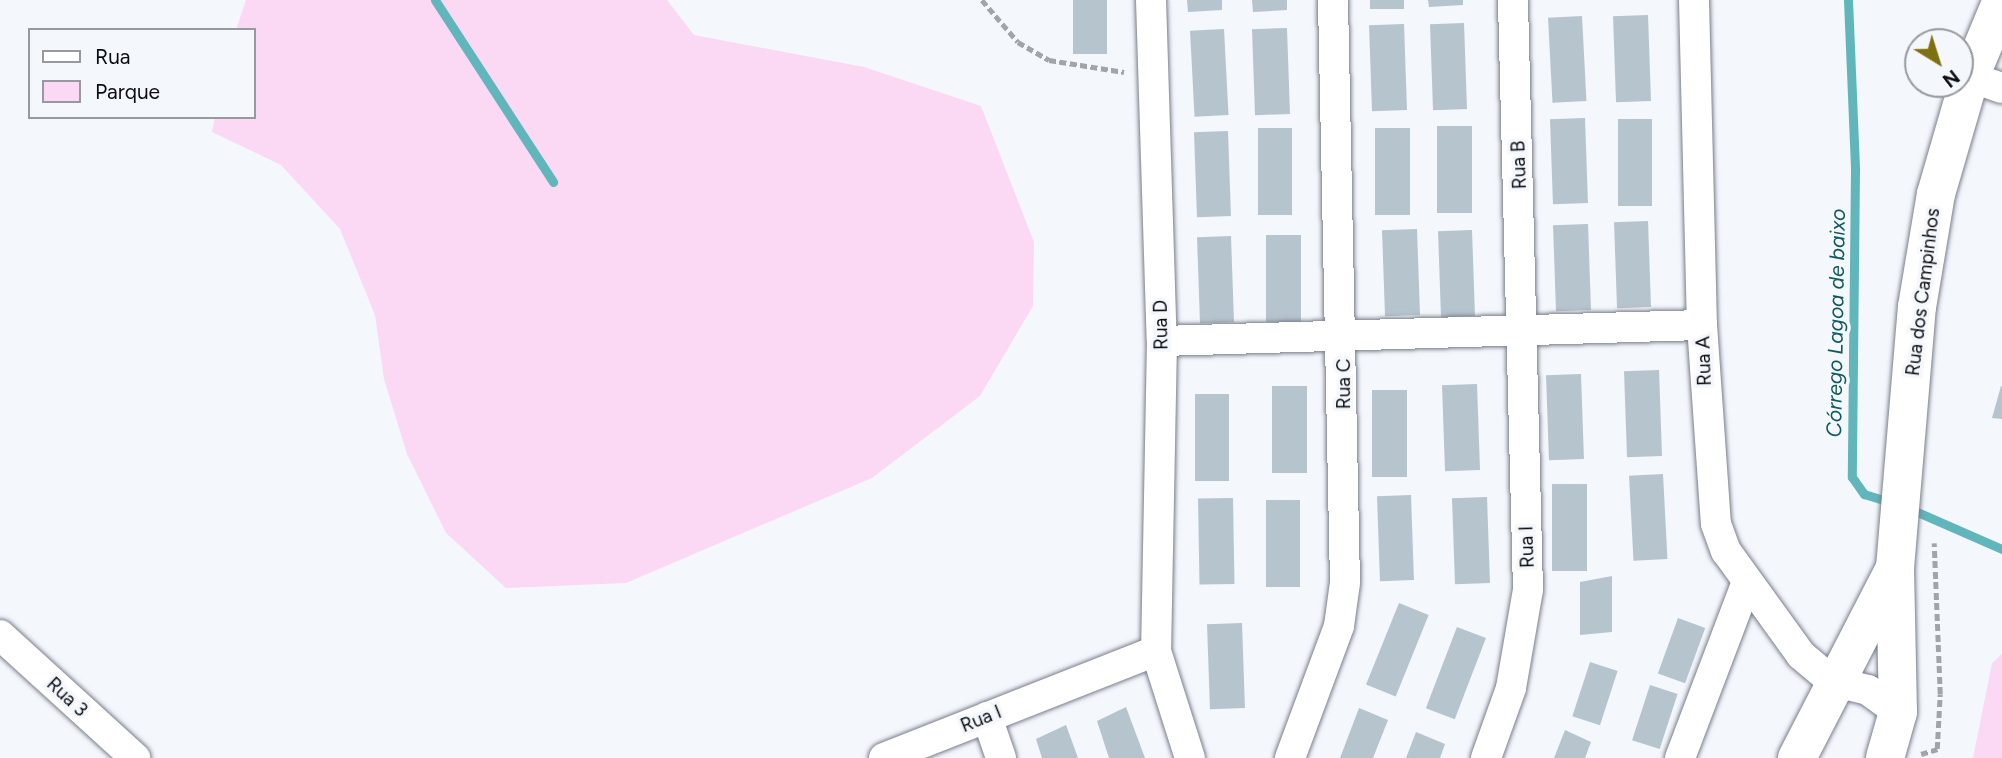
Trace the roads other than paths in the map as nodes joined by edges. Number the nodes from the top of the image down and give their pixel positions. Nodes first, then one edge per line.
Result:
1 (1151, 0) edge
2 (1333, 0) edge
3 (1513, 0) edge
4 (1694, 0) edge
5 (2002, 0) edge
6 (1986, 82) edge
7 (1702, 324) junction
8 (1524, 329) junction
9 (1343, 335) junction
10 (1162, 341) junction
11 (1895, 568) junction
12 (1746, 582) junction
13 (0, 635) edge
14 (1156, 651) junction
15 (1832, 681) junction
16 (1898, 712) junction
17 (987, 717) junction
18 (105, 748) edge
19 (135, 758) edge
20 (884, 758) edge
21 (1001, 758) edge
22 (1189, 758) edge
23 (1290, 758) edge
24 (1486, 758) edge
25 (1680, 758) edge
26 (1797, 758) edge
27 (1885, 758) edge

1 - 10 street, Rua D
2 - 9 street, Rua C
3 - 8 street, Rua B
4 - 7 street, Rua A
5 - 6 street, Rua dos Campinhos
6 - 11 street, Rua dos Campinhos
7 - 8 street
7 - 12 street, Rua A
8 - 9 street
8 - 24 street, Rua I
9 - 10 street
9 - 23 street, Rua C
10 - 14 street, Rua D
11 - 15 street
11 - 16 street, Rua dos Campinhos
12 - 15 street, Rua A
12 - 25 street
13 - 18 street, Rua 3
14 - 17 street, Rua I
14 - 22 street, Rua D
15 - 16 street
15 - 26 street
16 - 27 street, Rua dos Campinhos
17 - 20 street, Rua I
17 - 21 street
18 - 19 street, Rua 3

